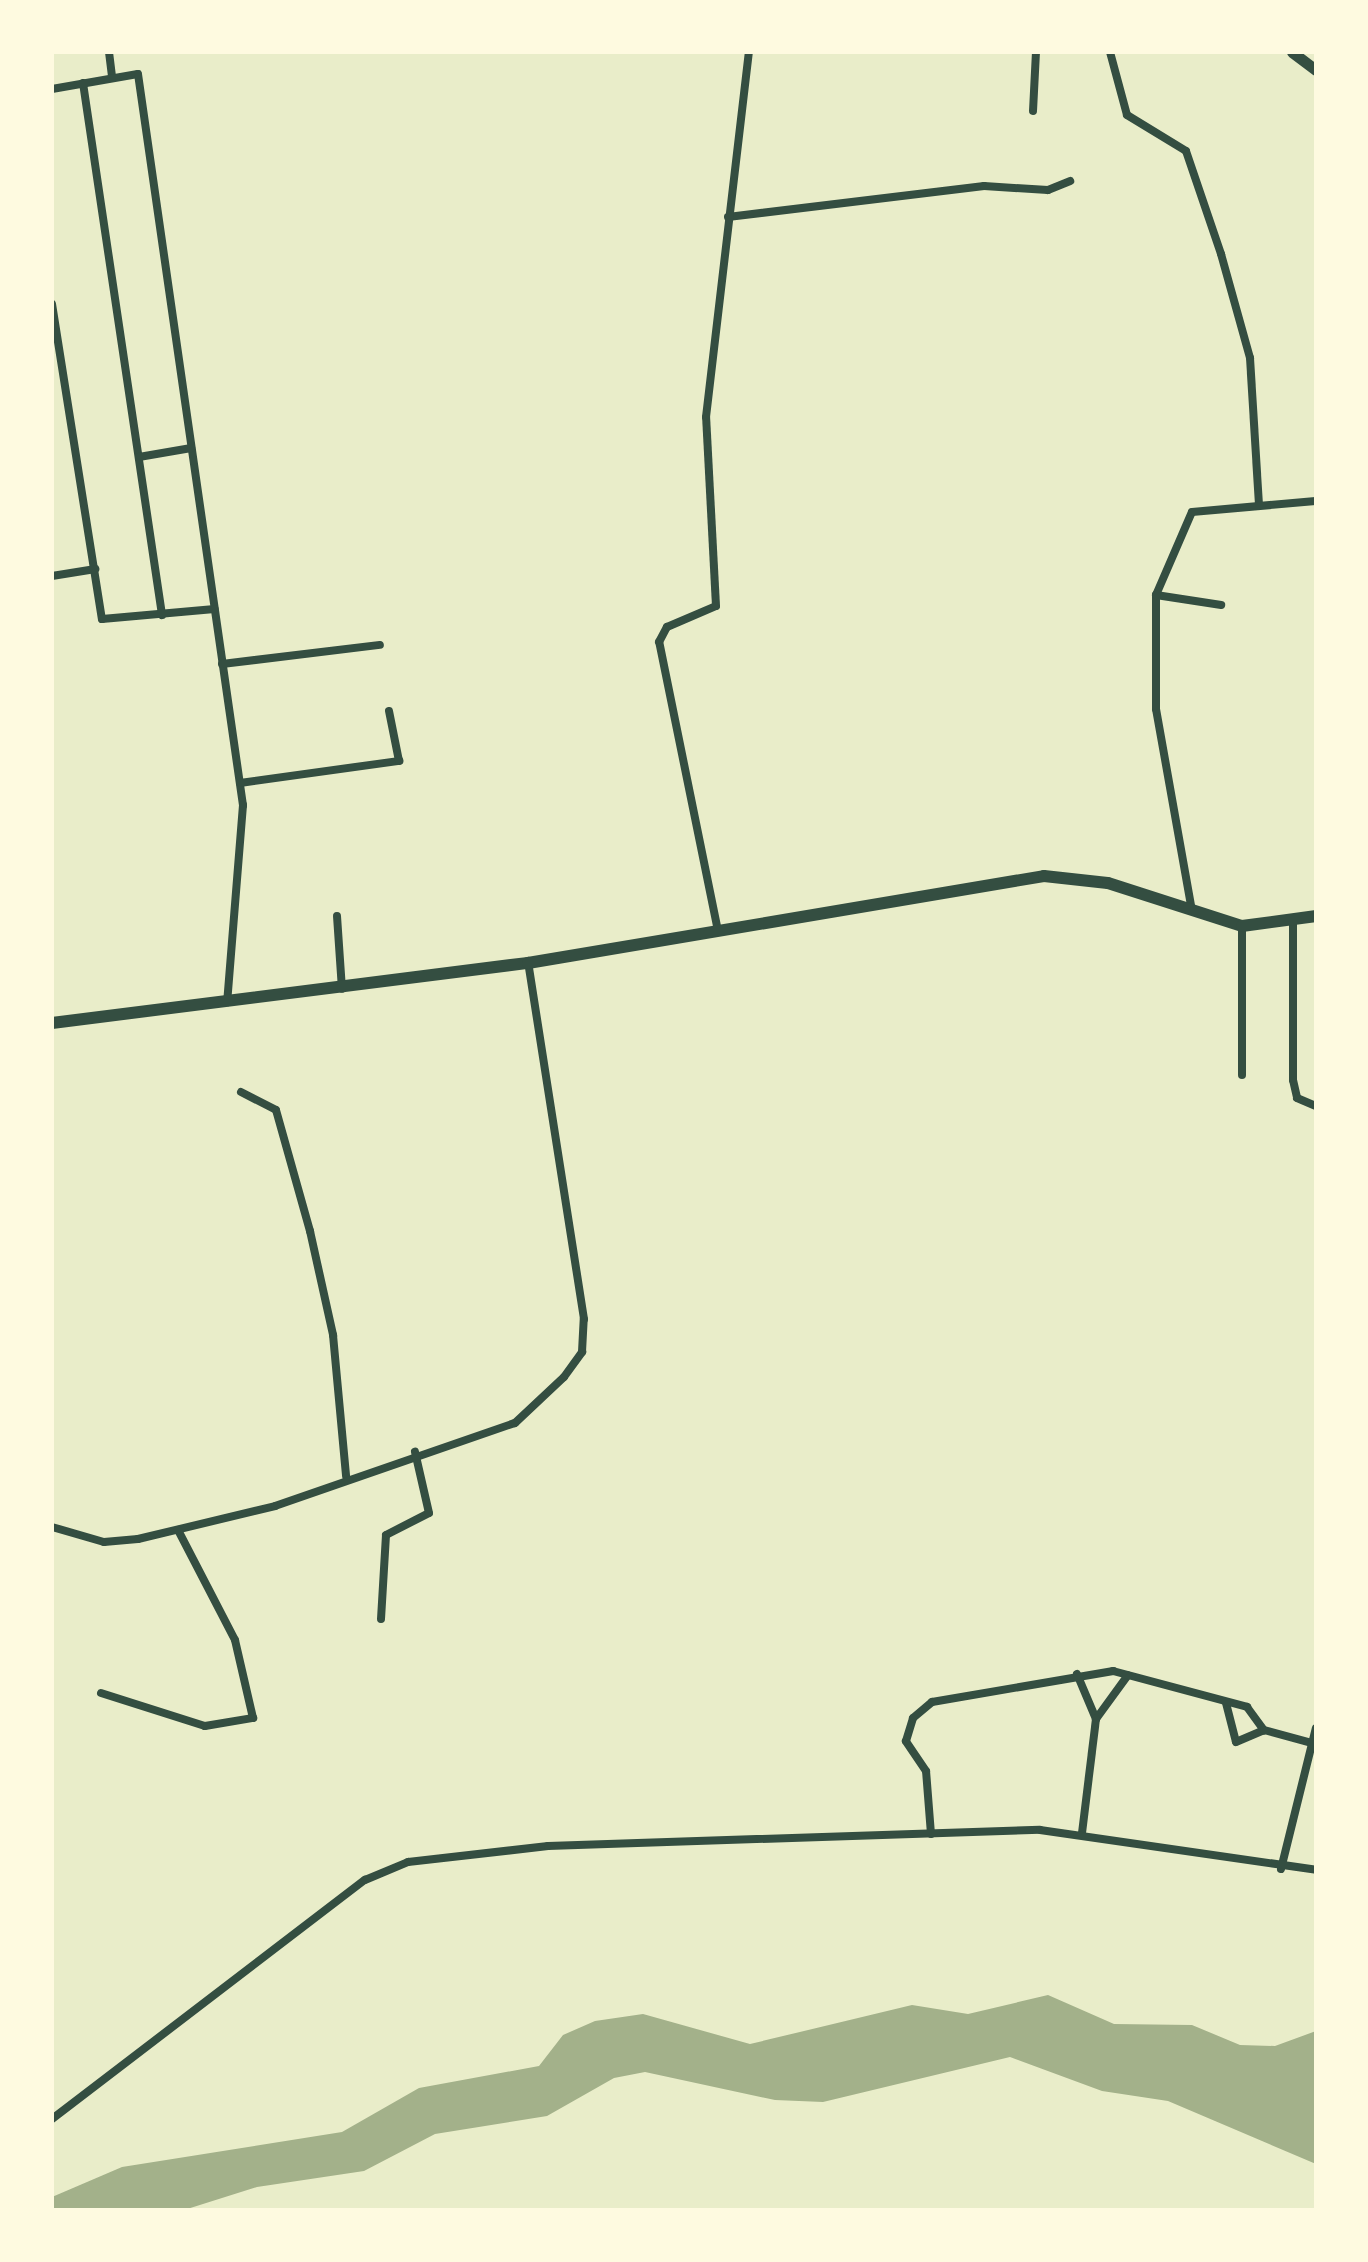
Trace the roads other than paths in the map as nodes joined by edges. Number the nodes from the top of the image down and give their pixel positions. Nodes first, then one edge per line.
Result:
1 (109, 52) edge
2 (749, 52) edge
3 (1036, 52) edge
4 (1110, 52) edge
5 (1292, 52) edge
6 (1316, 70) edge
7 (112, 77) junction
8 (83, 83) junction
9 (52, 89) edge
10 (1033, 111) dead end
11 (1070, 181) dead end
12 (728, 217) junction
13 (52, 304) edge
14 (191, 448) junction
15 (139, 457) junction
16 (1316, 501) edge
17 (1259, 504) junction
18 (95, 569) junction
19 (52, 576) edge
20 (1156, 595) junction
21 (1221, 605) dead end
22 (215, 609) junction
23 (162, 615) junction
24 (380, 645) dead end
25 (222, 664) junction
26 (389, 711) dead end
27 (240, 783) junction
28 (1192, 911) junction
29 (337, 916) dead end
30 (1316, 916) edge
31 (1293, 920) junction
32 (1242, 926) junction
33 (718, 931) junction
34 (528, 963) junction
35 (342, 990) junction
36 (227, 1002) junction
37 (52, 1023) edge
38 (1242, 1075) dead end
39 (241, 1092) dead end
40 (1316, 1106) edge
41 (415, 1452) junction
42 (346, 1476) junction
43 (52, 1527) edge
44 (178, 1530) junction
45 (381, 1619) dead end
46 (1077, 1674) junction
47 (1128, 1675) junction
48 (101, 1693) dead end
49 (1226, 1703) junction
50 (1096, 1719) junction
51 (1316, 1728) edge
52 (1264, 1730) junction
53 (1312, 1743) junction
54 (1082, 1833) junction
55 (931, 1834) junction
56 (1281, 1869) junction
57 (1316, 1870) edge
58 (52, 2119) edge

1 - 7 street
2 - 12 street
3 - 10 street
4 - 17 street
5 - 6 street
7 - 8 street
7 - 14 street
8 - 9 street
8 - 15 street
11 - 12 street
12 - 33 street
13 - 18 street
14 - 15 street
14 - 22 street
15 - 23 street
16 - 17 street
17 - 20 street
18 - 19 street
18 - 23 street
20 - 21 street
20 - 28 street
22 - 23 street
22 - 25 street
24 - 25 street
25 - 27 street
26 - 27 street
27 - 36 street
28 - 32 main road
28 - 33 main road
29 - 35 street
30 - 31 main road
31 - 32 main road
31 - 40 street
32 - 38 street
33 - 34 main road
34 - 35 main road
34 - 41 street
35 - 36 main road
36 - 37 main road
39 - 42 street
41 - 42 street
41 - 45 street
42 - 44 street
43 - 44 street
44 - 48 street
46 - 47 street
46 - 50 street
46 - 55 street
47 - 49 street
47 - 50 street
49 - 52 street
49 - 52 street
50 - 54 street
51 - 53 street
52 - 53 street
53 - 56 street
54 - 55 street
54 - 56 street
55 - 58 street
56 - 57 street

